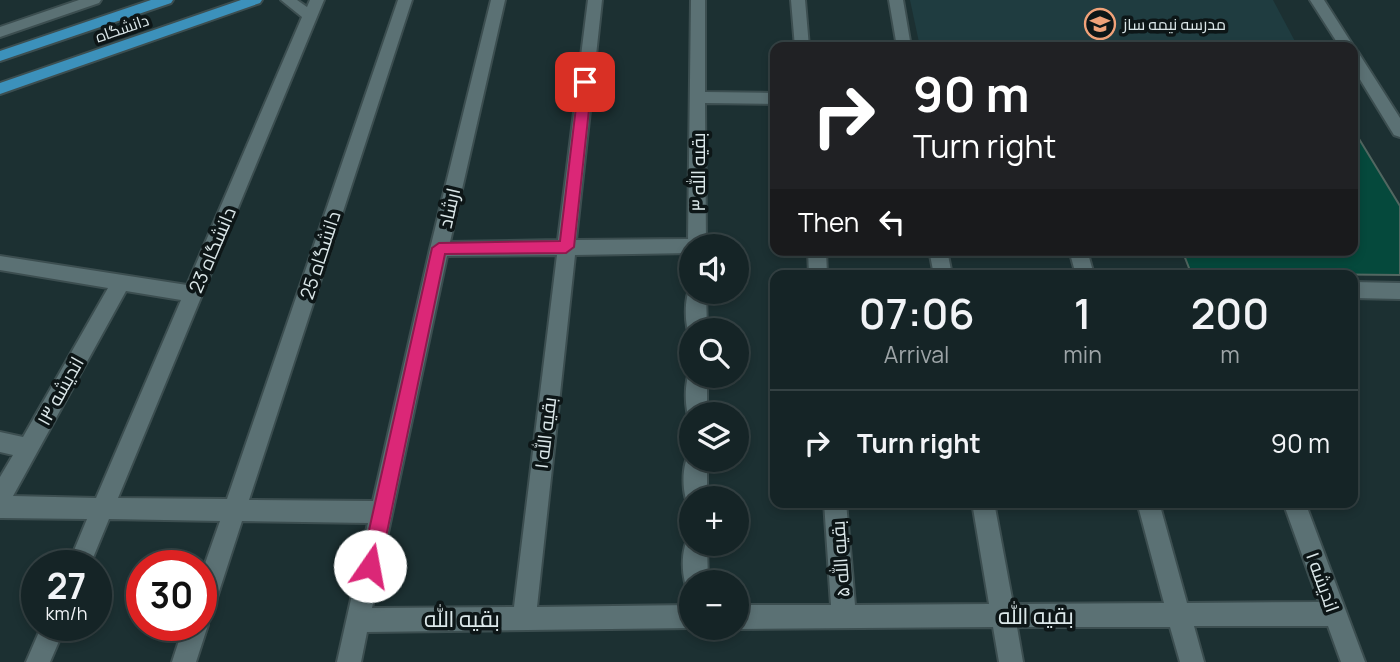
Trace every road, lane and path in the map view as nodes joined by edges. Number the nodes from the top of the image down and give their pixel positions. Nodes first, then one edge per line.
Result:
1 (94, 0) edge
2 (166, 0) edge
3 (255, 0) edge
4 (288, 0) edge
5 (405, 0) edge
6 (498, 0) edge
7 (595, 0) edge
8 (698, 0) edge
9 (798, 0) edge
10 (896, 0) edge
11 (1317, 0) edge
12 (314, 8) edge
13 (0, 32) edge
14 (802, 42) edge
15 (903, 42) edge
16 (1344, 42) edge
17 (0, 56) edge
18 (1358, 64) edge
19 (0, 89) edge
20 (698, 97) junction
21 (770, 99) edge
22 (1400, 131) edge
23 (697, 234) edge
24 (679, 246) edge
25 (566, 247) junction
26 (439, 248) junction
27 (0, 263) edge
28 (120, 284) junction
29 (1358, 290) edge
30 (1400, 291) edge
31 (193, 294) junction
32 (0, 442) edge
33 (28, 448) junction
34 (0, 498) edge
35 (0, 507) edge
36 (103, 508) junction
37 (835, 508) edge
38 (984, 508) edge
39 (1149, 508) edge
40 (1296, 508) edge
41 (234, 510) junction
42 (382, 512) junction
43 (85, 550) edge
44 (217, 562) edge
45 (1335, 614) junction
46 (1178, 615) junction
47 (1003, 616) junction
48 (679, 617) edge
49 (749, 617) edge
50 (844, 617) junction
51 (524, 618) junction
52 (359, 620) junction
53 (47, 641) edge
54 (191, 641) edge
55 (38, 662) edge
56 (184, 662) edge
57 (349, 662) edge
58 (1011, 662) edge
59 (1192, 662) edge
60 (1353, 662) edge

1 - 13 street
2 - 17 main road, دانشگاه
3 - 19 main road, دانشگاه
4 - 12 street, دانشگاه 23
5 - 41 street, دانشگاه 25
6 - 26 street, ارشاد
7 - 25 street, بقیه الله ۱
8 - 20 street, بقیه الله ۳
9 - 14 street
10 - 15 street
11 - 16 street
12 - 31 street, دانشگاه 23
18 - 22 street
20 - 21 street
20 - 23 street, بقیه الله ۳
24 - 25 street
25 - 26 street
25 - 51 street, بقیه الله ۱
26 - 42 street, ارشاد
27 - 28 street
28 - 31 street
28 - 33 street, اندیشه ۱۳
29 - 30 street
31 - 36 street, دانشگاه 23
32 - 33 street
33 - 34 street, اندیشه ۱۳
35 - 36 street
36 - 41 street
36 - 43 street, دانشگاه 23
37 - 50 street, بقیه الله ۵
38 - 47 street
39 - 46 street
40 - 45 street, اندیشه ۱
41 - 42 street
41 - 44 street, دانشگاه 25
42 - 52 street, ارشاد
45 - 46 street, بقیه الله
45 - 60 street, اندیشه ۱
46 - 47 street, بقیه الله
46 - 59 street
47 - 50 street, بقیه الله
47 - 58 street
48 - 51 street, بقیه الله
49 - 50 street, بقیه الله
51 - 52 street, بقیه الله
52 - 57 street, ارشاد
53 - 55 street
54 - 56 street

